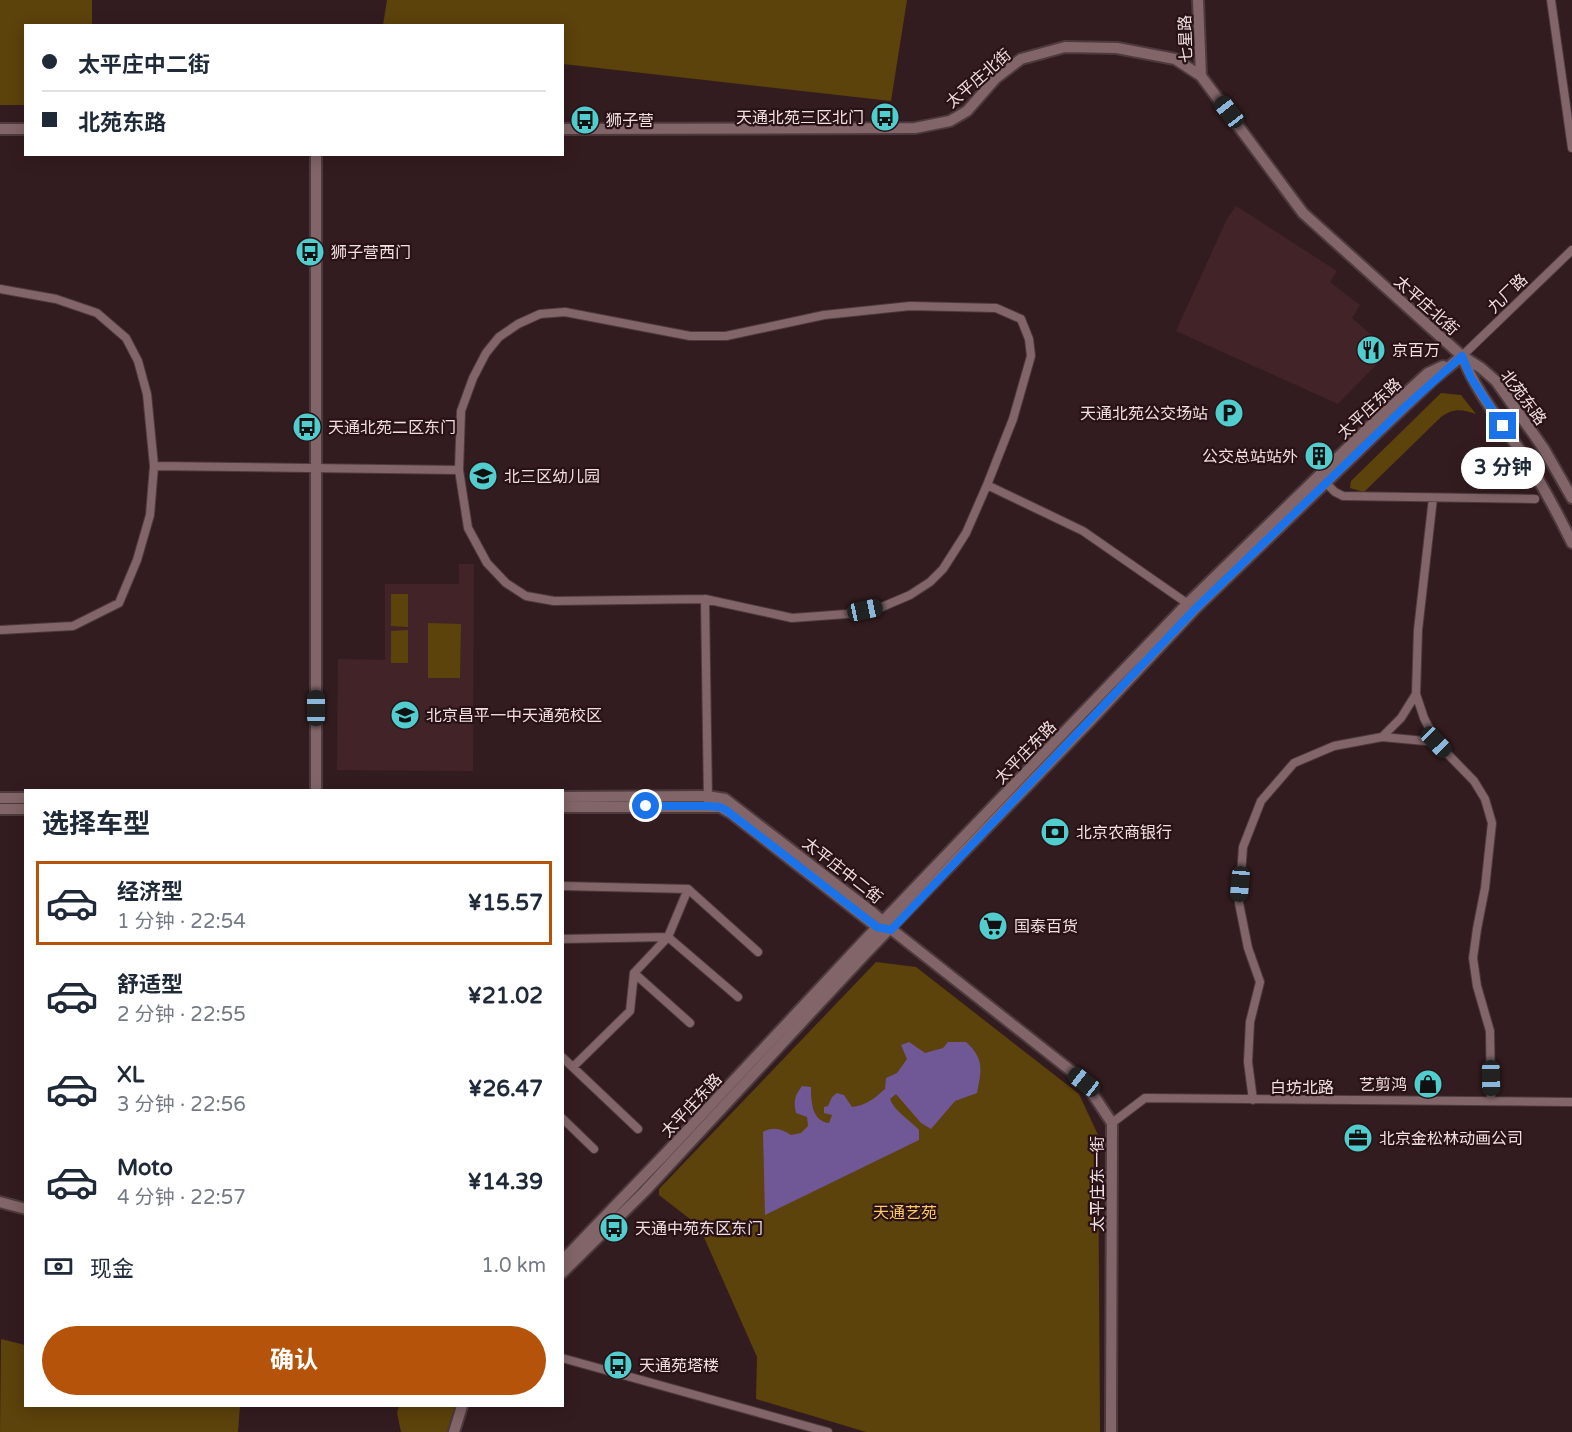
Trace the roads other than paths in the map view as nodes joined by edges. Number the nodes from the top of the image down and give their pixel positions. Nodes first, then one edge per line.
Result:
1 (1198, 0) edge
2 (1551, 0) edge
3 (1201, 76) junction
4 (0, 129) edge
5 (24, 129) edge
6 (564, 129) edge
7 (1572, 148) edge
8 (316, 156) edge
9 (1572, 250) edge
10 (0, 290) edge
11 (1462, 356) junction
12 (154, 466) junction
13 (316, 470) junction
14 (459, 470) junction
15 (1322, 479) junction
16 (987, 485) junction
17 (1433, 498) junction
18 (1572, 498) edge
19 (1535, 499) dead end
20 (1572, 543) edge
21 (705, 598) junction
22 (1191, 606) junction
23 (0, 630) edge
24 (1416, 694) junction
25 (1382, 737) junction
26 (1436, 742) junction
27 (316, 789) edge
28 (564, 797) edge
29 (0, 798) edge
30 (24, 798) edge
31 (708, 801) junction
32 (564, 807) edge
33 (24, 808) edge
34 (0, 809) edge
35 (564, 886) edge
36 (688, 889) junction
37 (884, 926) junction
38 (668, 937) junction
39 (564, 939) edge
40 (758, 952) dead end
41 (634, 973) junction
42 (738, 997) dead end
43 (690, 1023) dead end
44 (564, 1059) edge
45 (573, 1067) junction
46 (1253, 1100) junction
47 (1491, 1101) junction
48 (1572, 1102) edge
49 (564, 1120) edge
50 (1112, 1123) junction
51 (638, 1129) dead end
52 (594, 1149) dead end
53 (0, 1202) edge
54 (24, 1208) edge
55 (564, 1259) edge
56 (564, 1271) edge
57 (564, 1359) edge
58 (462, 1407) edge
59 (454, 1432) edge
60 (828, 1432) edge
61 (1111, 1432) edge

1 - 3 main road, 七星路
2 - 7 street
3 - 6 main road, 太平庄北街
3 - 11 main road, 太平庄北街
4 - 5 main road
8 - 13 main road
9 - 11 street, 九厂路
10 - 12 street
11 - 15 main road, 太平庄东路
11 - 18 main road, 北苑东路
11 - 20 main road, 北苑东路
12 - 13 street
12 - 23 street
13 - 14 street
13 - 27 main road
14 - 16 street
14 - 21 street
15 - 17 street
15 - 22 main road, 太平庄东路
16 - 21 street
16 - 22 street
17 - 19 street
17 - 24 street
21 - 31 street
22 - 37 main road, 太平庄东路
24 - 25 street
24 - 26 street
25 - 26 street
25 - 46 street
26 - 47 street
28 - 31 main road, 太平庄中二街
29 - 30 main road
31 - 32 main road, 太平庄中二街
31 - 37 main road, 太平庄中二街
33 - 34 main road
35 - 36 street
36 - 38 street
36 - 40 street
37 - 50 main road, 太平庄东一街
37 - 55 main road, 太平庄东路
37 - 56 main road, 太平庄东路
38 - 39 street
38 - 41 street
38 - 42 street
41 - 43 street
41 - 45 street
44 - 45 street
45 - 51 street
46 - 47 street, 白坊北路
46 - 50 street, 白坊北路
47 - 48 street, 白坊北路
49 - 52 street
50 - 61 main road, 太平庄东一街
53 - 54 main road
57 - 60 street
58 - 59 main road

